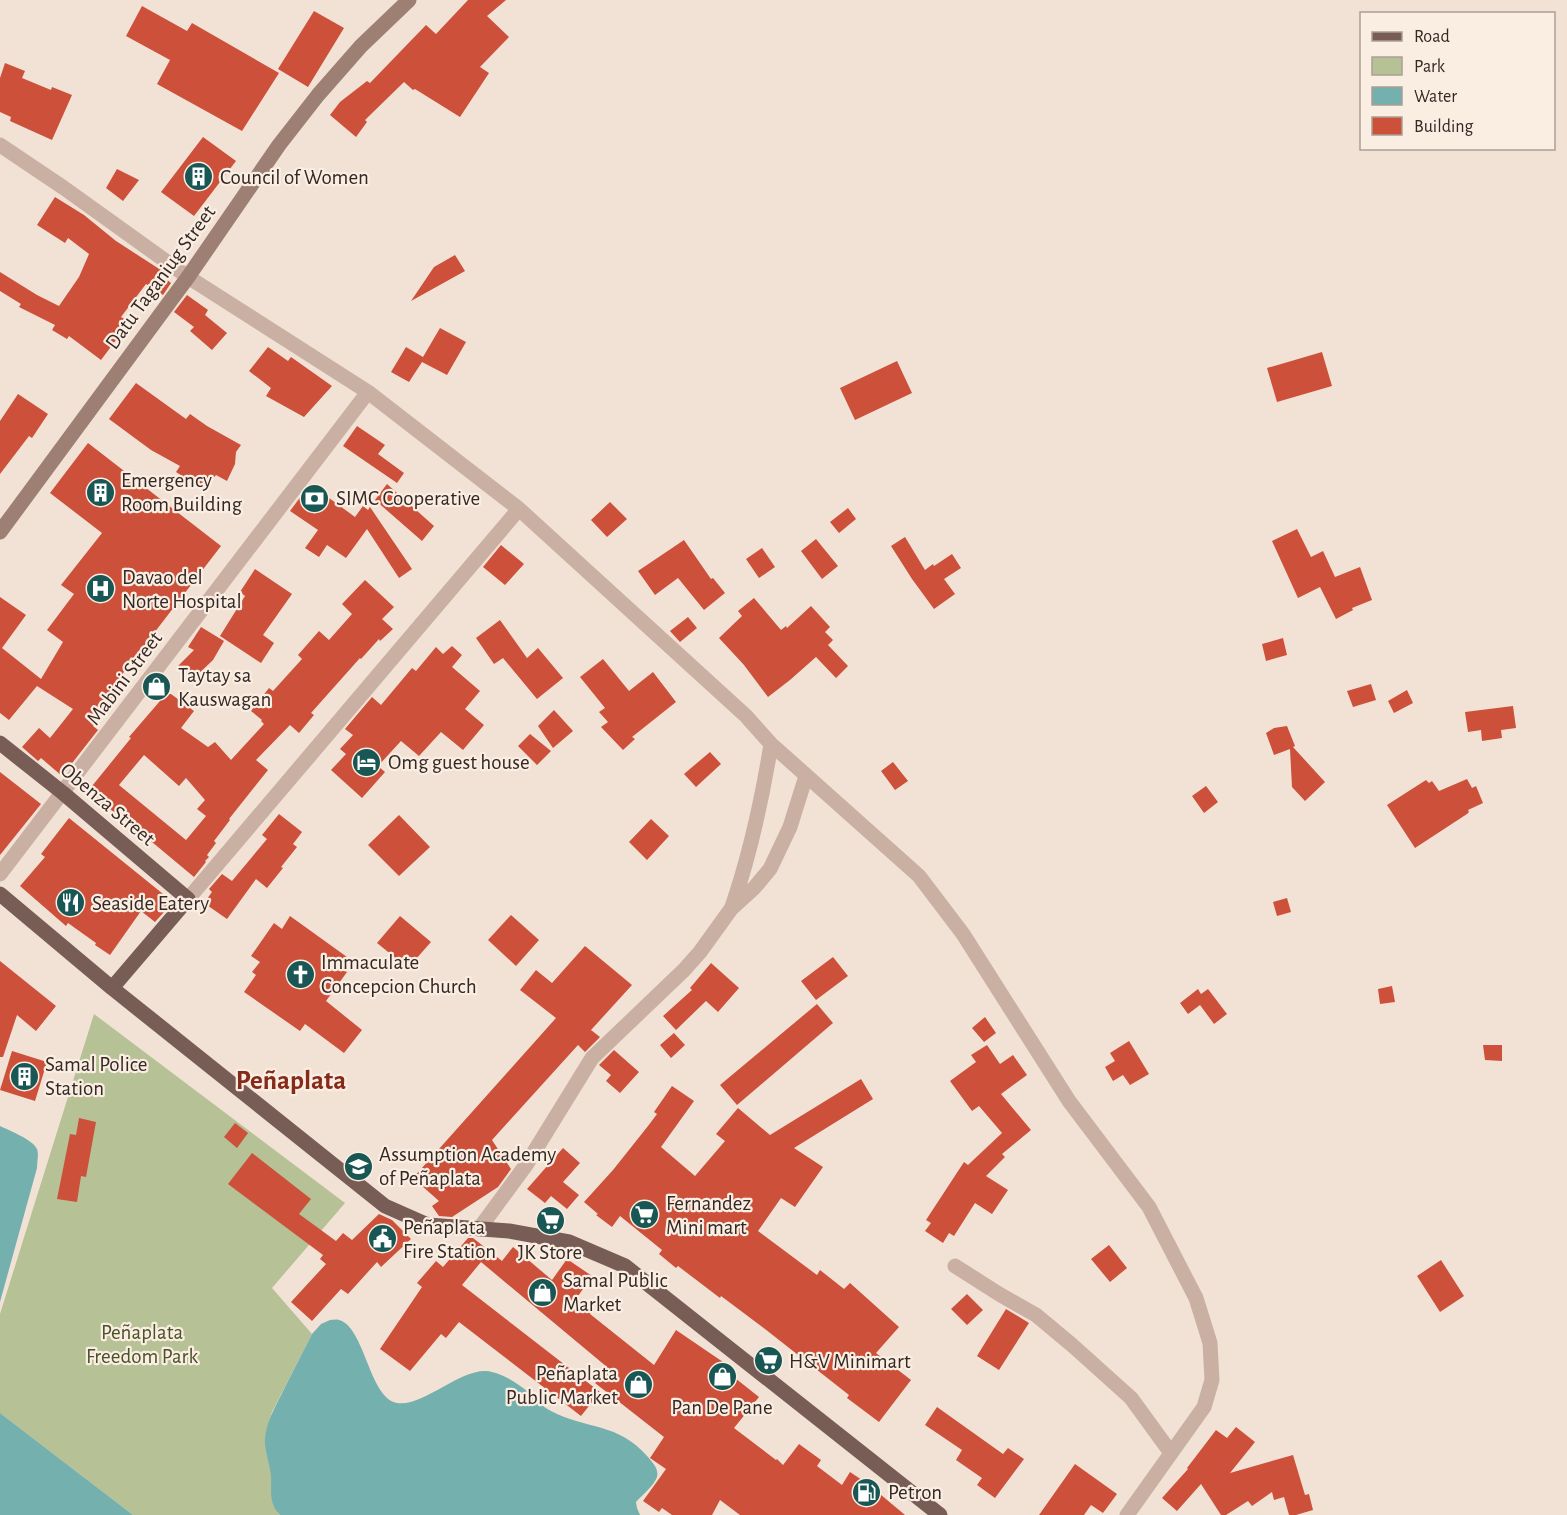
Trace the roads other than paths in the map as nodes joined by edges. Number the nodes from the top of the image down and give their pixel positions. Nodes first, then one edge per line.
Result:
1 (409, 0) edge
2 (0, 145) edge
3 (188, 277) junction
4 (368, 392) junction
5 (519, 509) junction
6 (0, 532) edge
7 (0, 743) edge
8 (771, 744) junction
9 (806, 776) junction
10 (63, 793) junction
11 (0, 874) edge
12 (0, 894) edge
13 (188, 899) junction
14 (731, 909) junction
15 (112, 988) junction
16 (479, 1229) junction
17 (955, 1266) dead end
18 (1171, 1454) junction
19 (940, 1515) edge
20 (1127, 1515) edge

1 - 3 main road, Datu Taganiug Street
2 - 3 street
3 - 4 street
3 - 6 main road, Datu Taganiug Street
4 - 5 street
4 - 10 street, Mabini Street
5 - 8 street
5 - 13 street
7 - 10 main road, Obenza Street
8 - 9 street
8 - 14 street
9 - 14 street
9 - 18 street
10 - 11 street, Mabini Street
10 - 13 main road, Obenza Street
12 - 15 main road
13 - 15 main road
14 - 16 street
15 - 16 main road
16 - 19 main road
17 - 18 street
18 - 20 street

